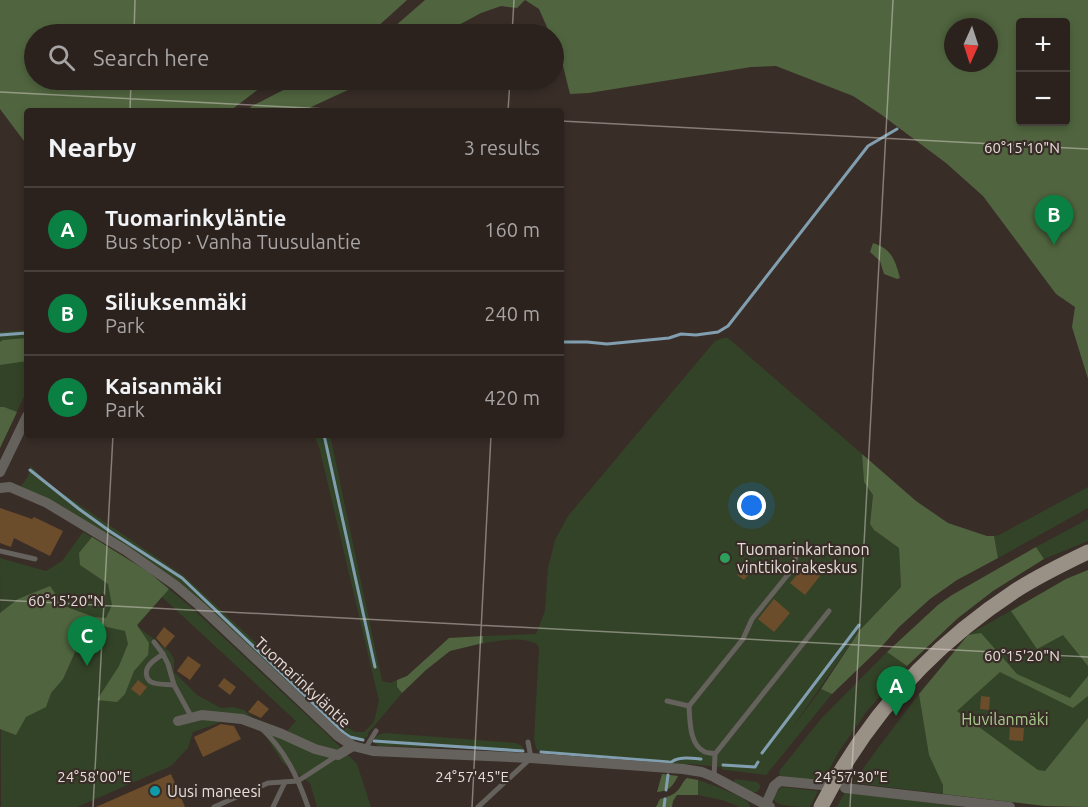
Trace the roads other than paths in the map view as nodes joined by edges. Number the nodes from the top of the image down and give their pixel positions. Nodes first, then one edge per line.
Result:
1 (24, 422) edge
2 (0, 472) edge
3 (0, 488) edge
4 (0, 550) edge
5 (798, 552) dead end
6 (1088, 552) edge
7 (35, 559) dead end
8 (829, 611) dead end
9 (154, 642) dead end
10 (163, 654) junction
11 (174, 685) junction
12 (667, 701) dead end
13 (689, 706) junction
14 (192, 718) junction
15 (178, 721) dead end
16 (257, 724) junction
17 (376, 731) dead end
18 (528, 742) dead end
19 (353, 746) junction
20 (365, 749) junction
21 (715, 754) junction
22 (338, 755) junction
23 (531, 758) junction
24 (714, 777) junction
25 (298, 781) junction
26 (285, 782) junction
27 (821, 785) dead end
28 (845, 788) dead end
29 (768, 806) edge
30 (214, 807) edge
31 (273, 807) edge
32 (308, 807) edge
33 (478, 807) edge
34 (821, 807) edge
35 (1010, 807) edge

1 - 2 street
3 - 19 street, Tuomarinkyläntie
4 - 7 lane
5 - 13 lane
6 - 34 main road
8 - 21 lane
9 - 10 lane
10 - 11 lane
10 - 11 lane
11 - 14 lane
12 - 13 lane
13 - 21 lane
14 - 15 street
14 - 16 street
16 - 22 street
16 - 25 lane
17 - 20 lane
18 - 23 lane
19 - 20 street, Tuomarinkyläntie
19 - 22 street
20 - 23 street, Tuomarinkyläntie
21 - 24 lane
22 - 25 lane
23 - 24 street, Tuomarinkyläntie
23 - 33 lane
24 - 29 street, Tuomarinkyläntie
25 - 26 lane
25 - 32 lane
26 - 30 lane
26 - 31 lane
27 - 29 street
28 - 35 street

